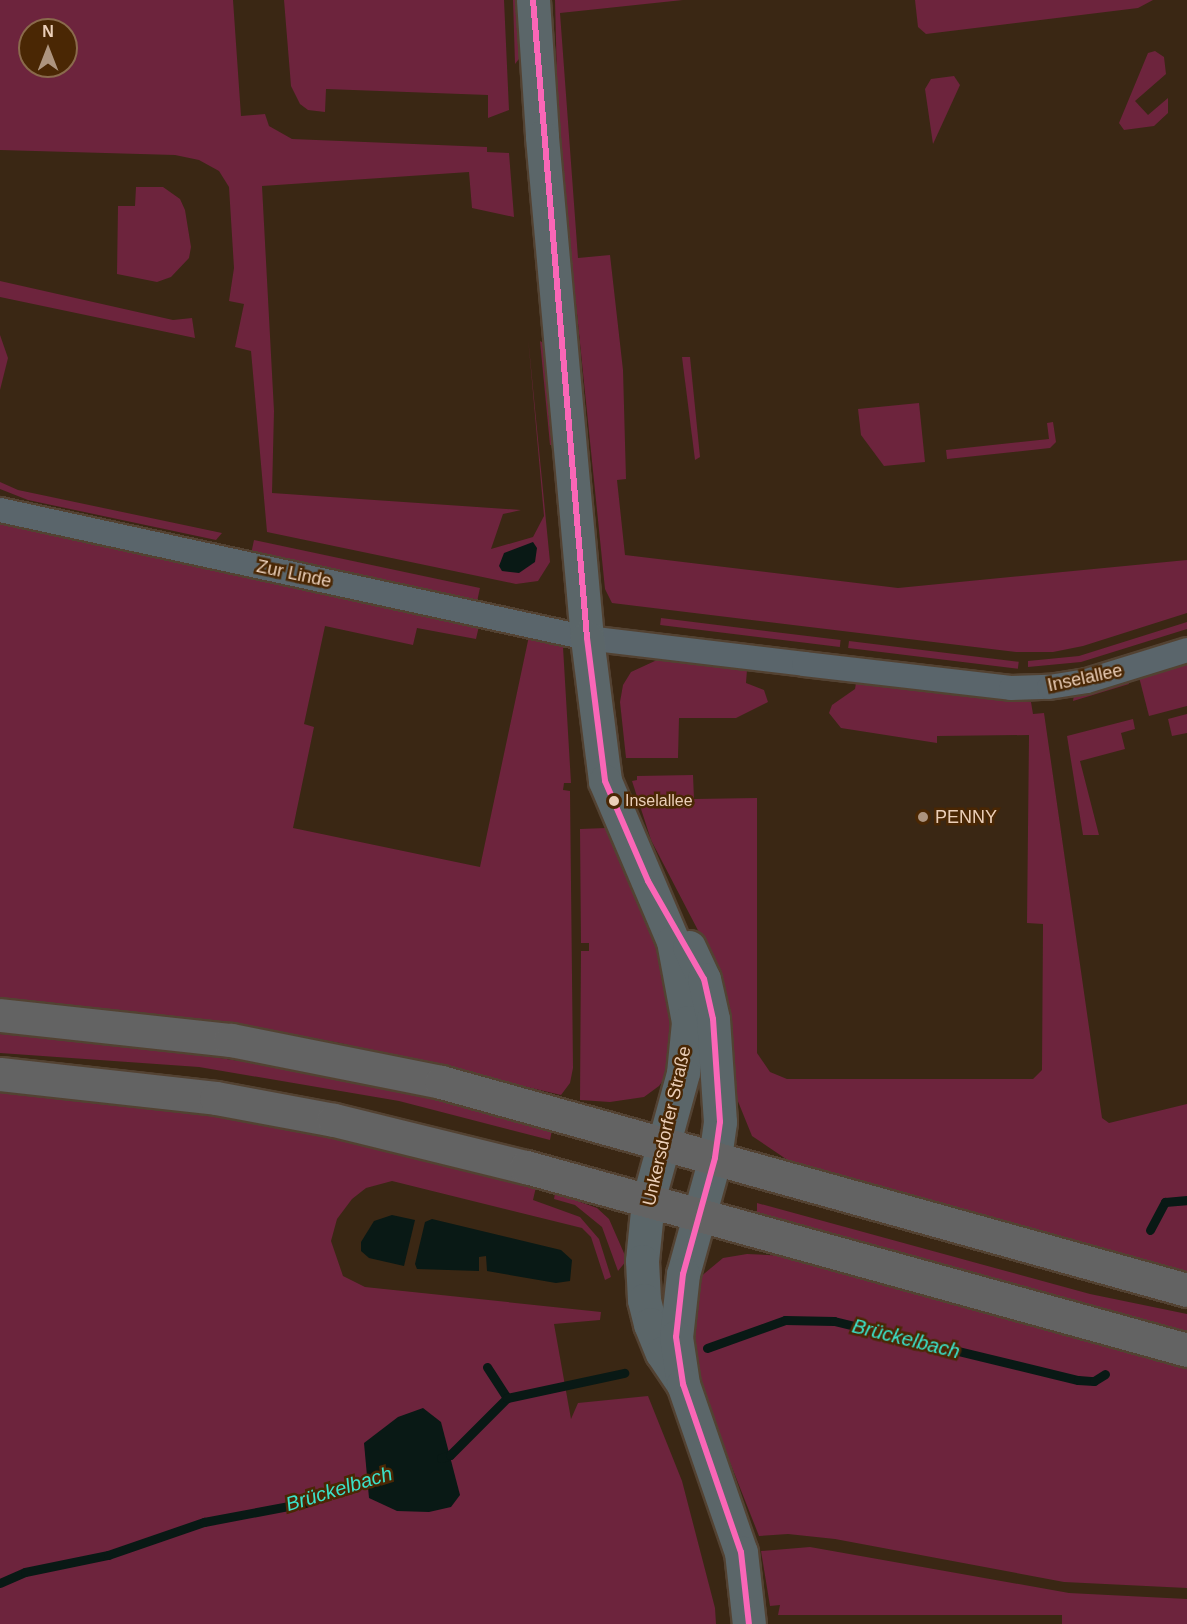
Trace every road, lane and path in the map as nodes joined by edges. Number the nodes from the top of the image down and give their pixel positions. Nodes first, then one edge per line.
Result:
1 (533, 0) edge
2 (0, 510) edge
3 (587, 638) junction
4 (1187, 650) edge
5 (657, 897) junction
6 (0, 1015) edge
7 (0, 1074) edge
8 (663, 1143) junction
9 (715, 1158) junction
10 (648, 1201) junction
11 (700, 1215) junction
12 (1187, 1290) edge
13 (1187, 1350) edge
14 (683, 1384) junction
15 (749, 1624) edge

1 - 3 street, Unkersdorfer Straße
2 - 3 street, Zur Linde
3 - 4 street, Inselallee
3 - 5 street, Unkersdorfer Straße
5 - 8 street, Unkersdorfer Straße
5 - 9 street, Unkersdorfer Straße
6 - 8 main road
7 - 10 main road
8 - 9 main road
8 - 10 street, Unkersdorfer Straße
9 - 11 street, Unkersdorfer Straße
9 - 12 main road
10 - 11 main road
10 - 14 street, Unkersdorfer Straße
11 - 13 main road
11 - 14 street, Unkersdorfer Straße
14 - 15 street, Unkersdorfer Straße

